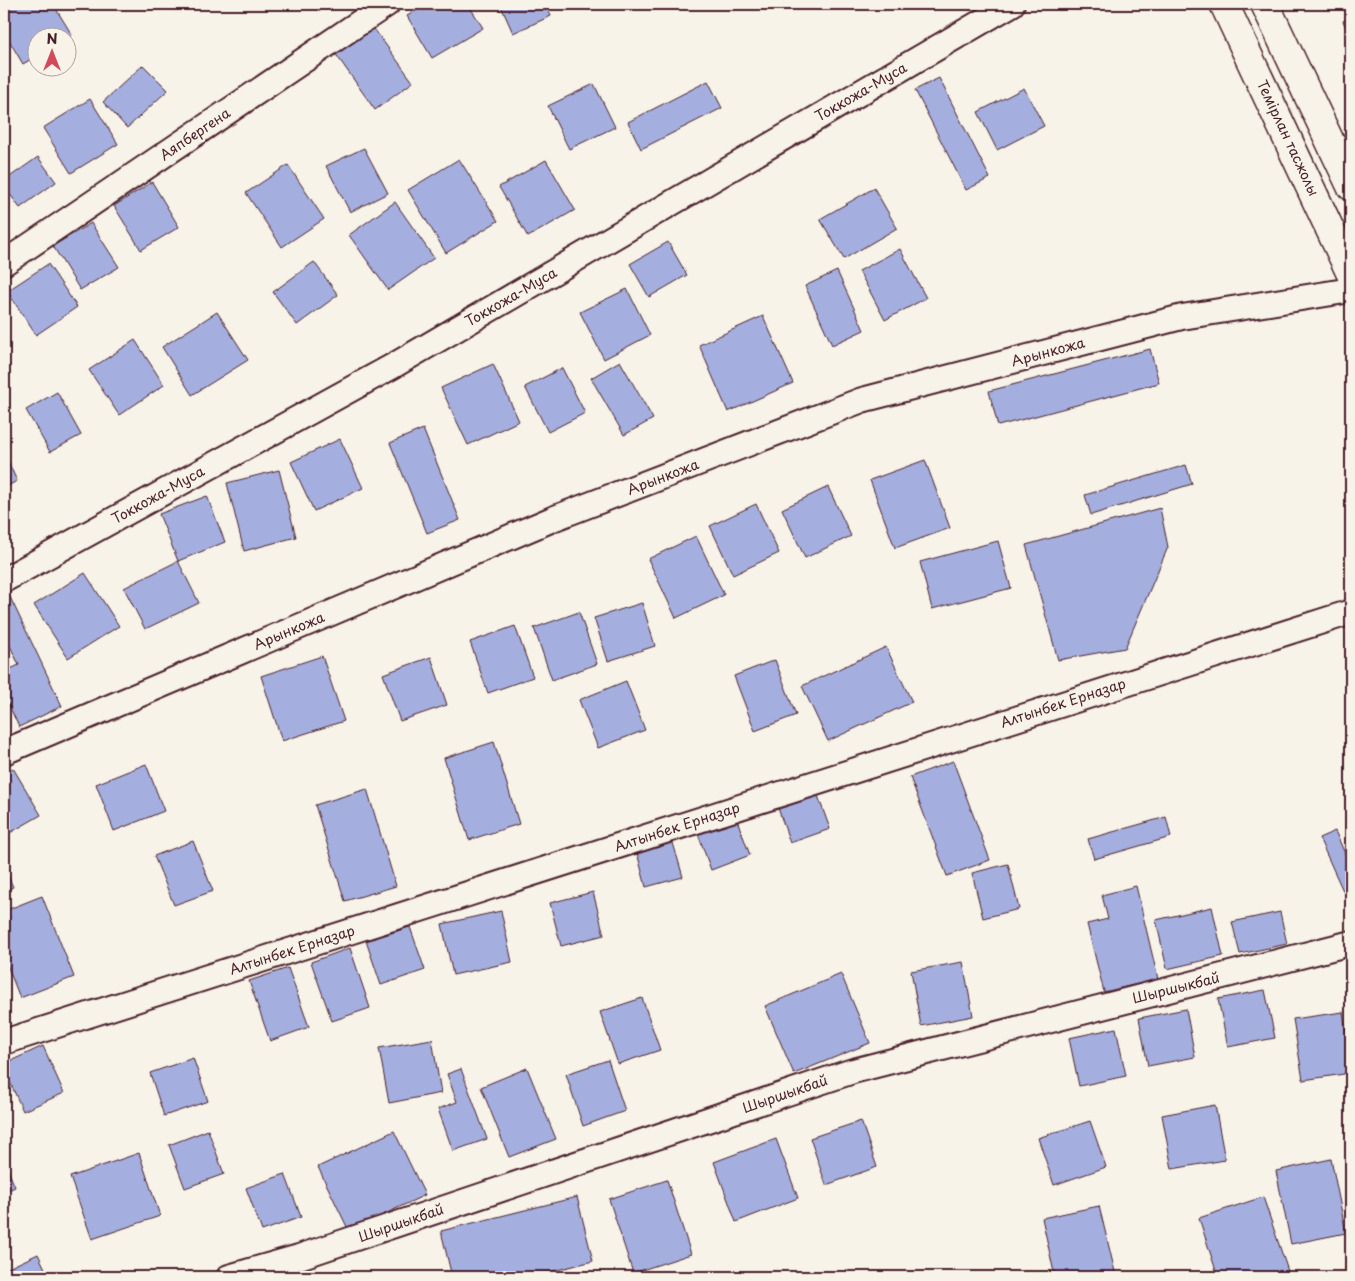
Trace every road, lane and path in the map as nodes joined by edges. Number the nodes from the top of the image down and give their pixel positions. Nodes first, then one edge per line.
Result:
1 (387, 4) edge
2 (1012, 4) edge
3 (1224, 4) edge
4 (1273, 9) edge
5 (1345, 156) edge
6 (1351, 186) edge
7 (4, 263) edge
8 (1351, 274) edge
9 (1351, 290) edge
10 (4, 580) edge
11 (1351, 612) edge
12 (4, 752) edge
13 (1351, 943) edge
14 (4, 1042) edge
15 (229, 1277) edge

1 - 7 street, Аяпбергена
2 - 10 street, Токкожа-Муса
3 - 8 main road, Темірлан тасжолы
4 - 5 main road
5 - 6 main road
9 - 12 street, Арынкожа
11 - 14 street, Алтынбек Ерназар
13 - 15 street, Шыршыкбай

